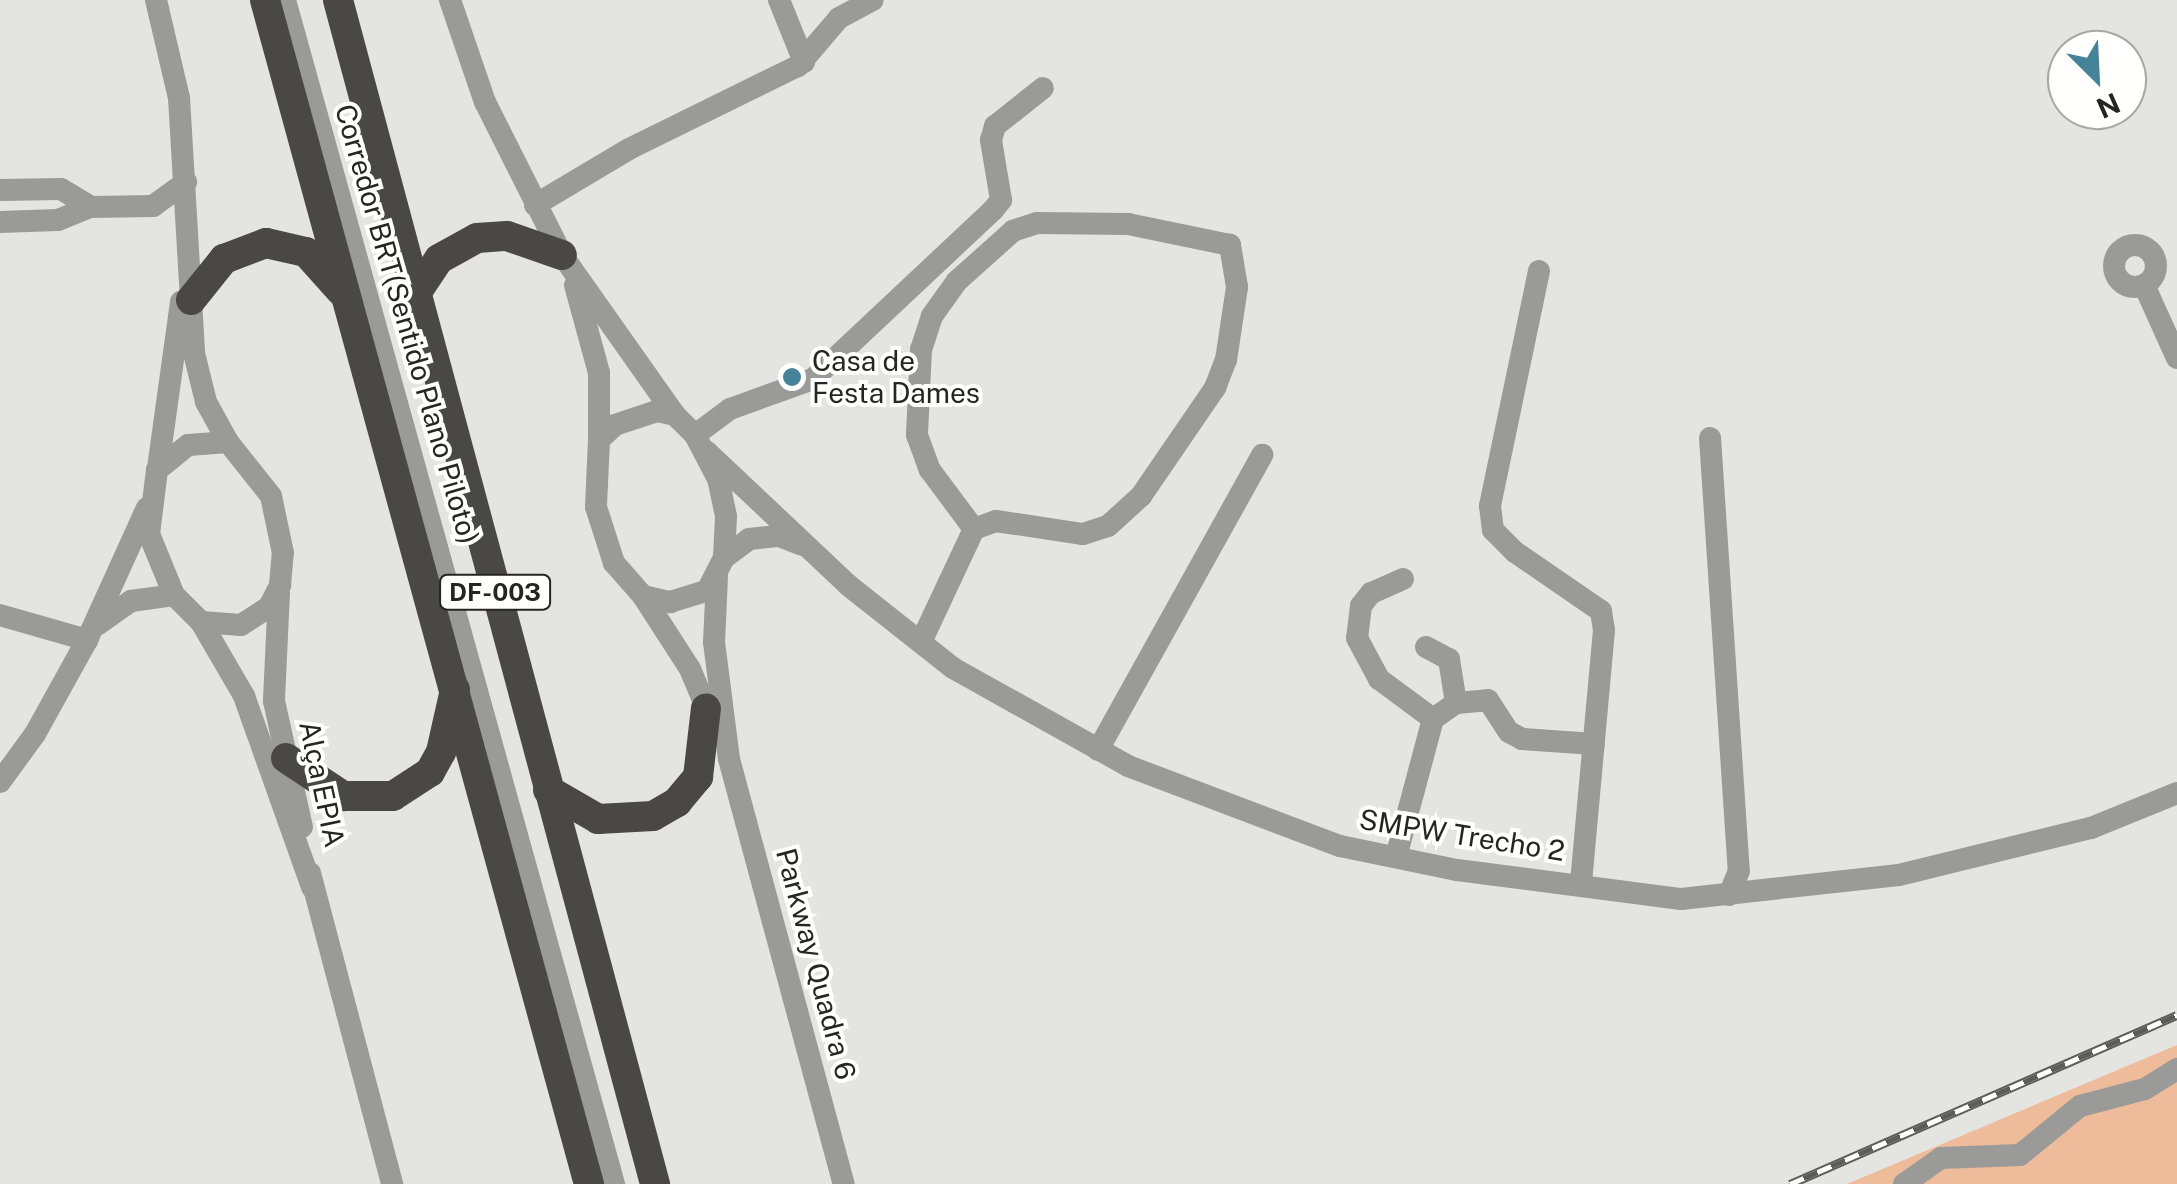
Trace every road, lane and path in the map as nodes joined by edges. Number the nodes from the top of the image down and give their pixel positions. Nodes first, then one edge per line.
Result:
1 (156, 0) edge
2 (265, 0) edge
3 (285, 0) edge
4 (324, 0) edge
5 (338, 0) edge
6 (450, 0) edge
7 (778, 0) edge
8 (873, 0) edge
9 (804, 62) junction
10 (1043, 88) dead end
11 (186, 182) junction
12 (39, 189) junction
13 (0, 190) edge
14 (535, 205) junction
15 (153, 206) junction
16 (91, 207) junction
17 (39, 220) junction
18 (0, 222) edge
19 (188, 240) junction
20 (566, 261) junction
21 (1539, 271) dead end
22 (190, 284) junction
23 (2144, 285) dead end
24 (415, 295) junction
25 (353, 308) junction
26 (2177, 358) edge
27 (675, 415) junction
28 (1710, 438) dead end
29 (600, 440) junction
30 (228, 442) junction
31 (701, 443) junction
32 (1262, 455) dead end
33 (157, 470) junction
34 (148, 505) junction
35 (974, 530) junction
36 (806, 547) junction
37 (720, 568) junction
38 (1403, 579) dead end
39 (280, 585) junction
40 (174, 595) junction
41 (644, 596) junction
42 (0, 615) edge
43 (201, 622) junction
44 (43, 632) junction
45 (91, 633) junction
46 (921, 642) junction
47 (1426, 647) dead end
48 (74, 665) junction
49 (456, 682) junction
50 (1456, 703) junction
51 (706, 708) junction
52 (1433, 719) junction
53 (1594, 744) junction
54 (1098, 750) junction
55 (286, 758) junction
56 (729, 759) junction
57 (0, 782) edge
58 (548, 790) junction
59 (2177, 794) edge
60 (1396, 857) junction
61 (1581, 886) junction
62 (312, 887) junction
63 (1730, 895) junction
64 (2177, 1069) edge
65 (392, 1184) edge
66 (589, 1184) edge
67 (614, 1184) edge
68 (642, 1184) edge
69 (655, 1184) edge
70 (844, 1184) edge
71 (1904, 1184) edge

1 - 11 street
2 - 25 highway, DF-003
3 - 67 street, Corredor BRT(Sentido Plano Piloto)
4 - 68 street
5 - 24 highway, DF-003
6 - 14 street
7 - 9 street
8 - 9 street
9 - 14 street
10 - 31 street
11 - 15 street
11 - 19 street
12 - 13 street
12 - 16 street
12 - 17 street
14 - 20 street
15 - 16 street
15 - 19 street
16 - 17 street
17 - 18 street
19 - 22 street
20 - 24 highway
20 - 27 street
20 - 29 street
21 - 53 street
22 - 25 highway
22 - 30 street
22 - 33 street
23 - 26 street
24 - 58 highway, DF-003
25 - 49 highway, DF-003
27 - 29 street
27 - 31 street
28 - 63 street
29 - 41 street
30 - 33 street
30 - 39 street
31 - 36 street, SMPW Trecho 2
31 - 37 street
32 - 54 street
33 - 34 street
34 - 40 street
34 - 45 street
35 - 35 street
35 - 46 street
36 - 37 street
36 - 46 street, SMPW Trecho 2
37 - 41 street
37 - 56 street, Parkway Quadra 6
38 - 52 street
39 - 43 street
39 - 55 street, Alça EPIA
40 - 43 street
40 - 45 street
41 - 51 street, Parkway Quadra 6
42 - 44 street
43 - 62 street, Alça EPIA
44 - 45 street
44 - 48 street
45 - 48 street
46 - 54 street, SMPW Trecho 2
47 - 50 street
48 - 57 street
49 - 55 highway
49 - 66 highway, DF-003
50 - 52 street
50 - 53 street
51 - 56 street, Parkway Quadra 6
51 - 58 highway
52 - 60 street
53 - 61 street
54 - 60 street, SMPW Trecho 2
55 - 62 street, Alça EPIA
56 - 70 street, Parkway Quadra 6
58 - 69 highway, DF-003
59 - 63 street, SMPW Trecho 2
60 - 61 street, SMPW Trecho 2
61 - 63 street, SMPW Trecho 2
62 - 65 street
64 - 71 street

